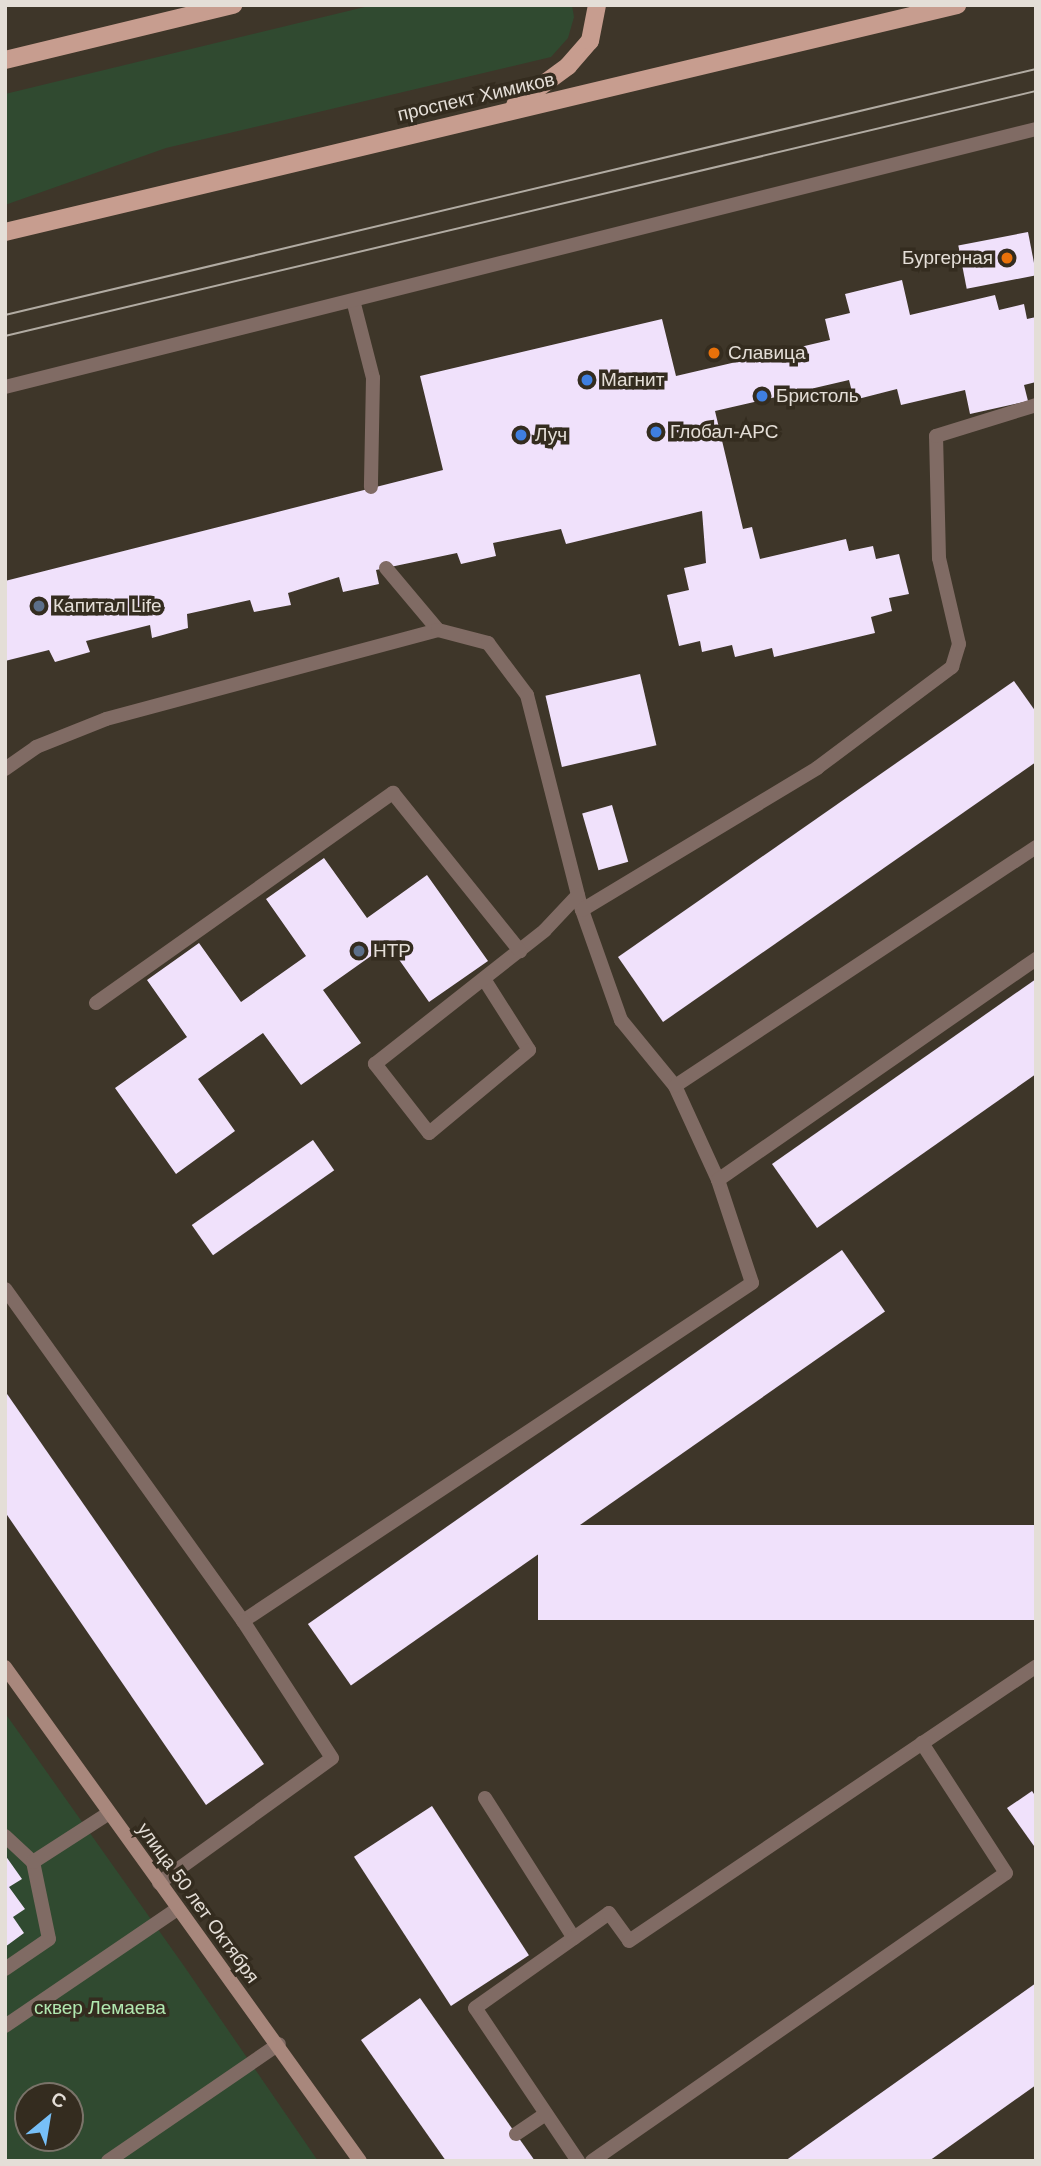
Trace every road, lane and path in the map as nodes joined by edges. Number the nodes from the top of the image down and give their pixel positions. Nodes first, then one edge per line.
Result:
1 (233, 5) edge
2 (597, 5) edge
3 (957, 5) edge
4 (5, 60) edge
5 (507, 111) junction
6 (1035, 132) edge
7 (5, 232) edge
8 (354, 304) junction
9 (5, 387) edge
10 (1036, 405) edge
11 (371, 487) dead end
12 (386, 568) dead end
13 (438, 630) junction
14 (5, 769) edge
15 (1036, 847) edge
16 (580, 902) junction
17 (520, 951) junction
18 (1036, 959) edge
19 (484, 979) junction
20 (96, 1003) dead end
21 (675, 1086) junction
22 (718, 1180) junction
23 (5, 1289) edge
24 (243, 1621) junction
25 (1036, 1666) edge
26 (5, 1667) edge
27 (922, 1743) junction
28 (485, 1798) dead end
29 (109, 1813) junction
30 (5, 1836) edge
31 (33, 1862) junction
32 (159, 1883) junction
33 (177, 1909) junction
34 (574, 1938) junction
35 (5, 1969) edge
36 (5, 2026) edge
37 (279, 2043) junction
38 (546, 2114) junction
39 (516, 2134) dead end
40 (108, 2161) edge
41 (360, 2161) edge
42 (578, 2161) edge
43 (592, 2161) edge

1 - 4 main road
2 - 5 main road
3 - 5 main road, проспект Химиков
5 - 7 main road, проспект Химиков
6 - 8 street
8 - 9 street
8 - 11 street
10 - 16 street
12 - 13 street
13 - 14 street
13 - 16 street
15 - 21 street
16 - 17 street
16 - 21 street
17 - 19 street
17 - 20 street
18 - 22 street
19 - 19 street
21 - 22 street
22 - 24 street
23 - 24 street
24 - 32 street
25 - 27 street
26 - 29 street, улица 50 лет Октября
27 - 34 street
27 - 43 street
28 - 34 street
29 - 31 street
29 - 32 street, улица 50 лет Октября
30 - 31 street
31 - 35 street
32 - 33 street, улица 50 лет Октября
33 - 36 street
33 - 37 street, улица 50 лет Октября
34 - 38 street
37 - 40 street
37 - 41 street, улица 50 лет Октября
38 - 39 street
38 - 42 street

